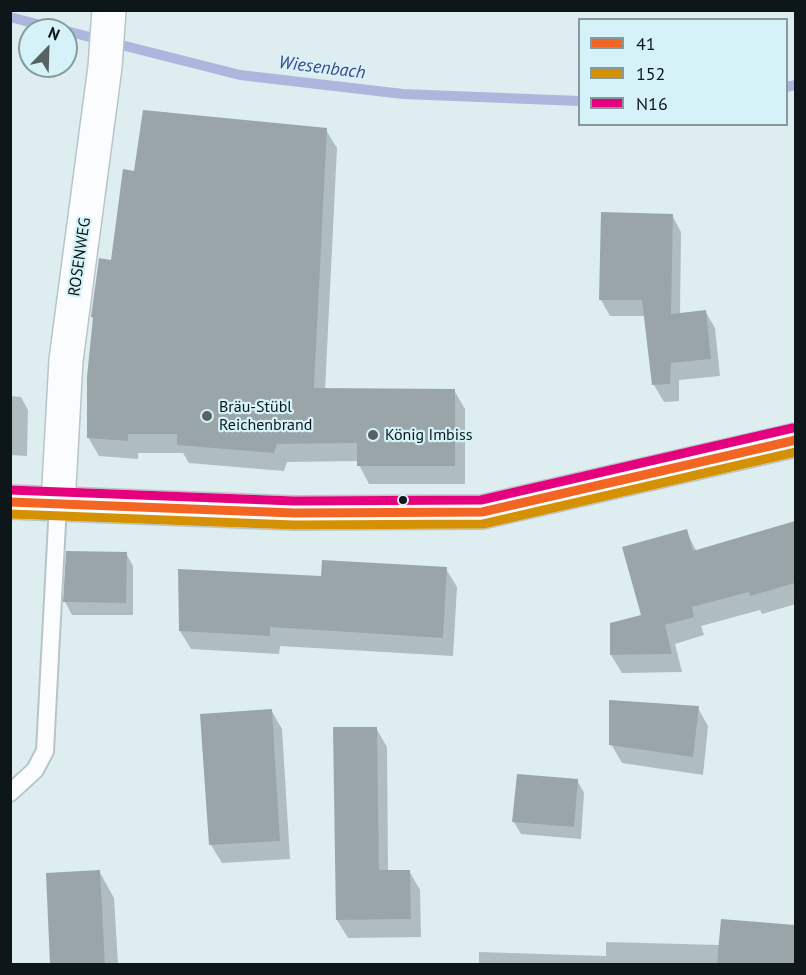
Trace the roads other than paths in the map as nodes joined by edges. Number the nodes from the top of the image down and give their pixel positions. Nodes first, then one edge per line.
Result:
1 (108, 16) edge
2 (795, 440) edge
3 (10, 502) edge
4 (58, 504) junction
5 (10, 793) edge

1 - 4 main road, ROSENWEG
2 - 4 main road
3 - 4 main road
4 - 5 lane

